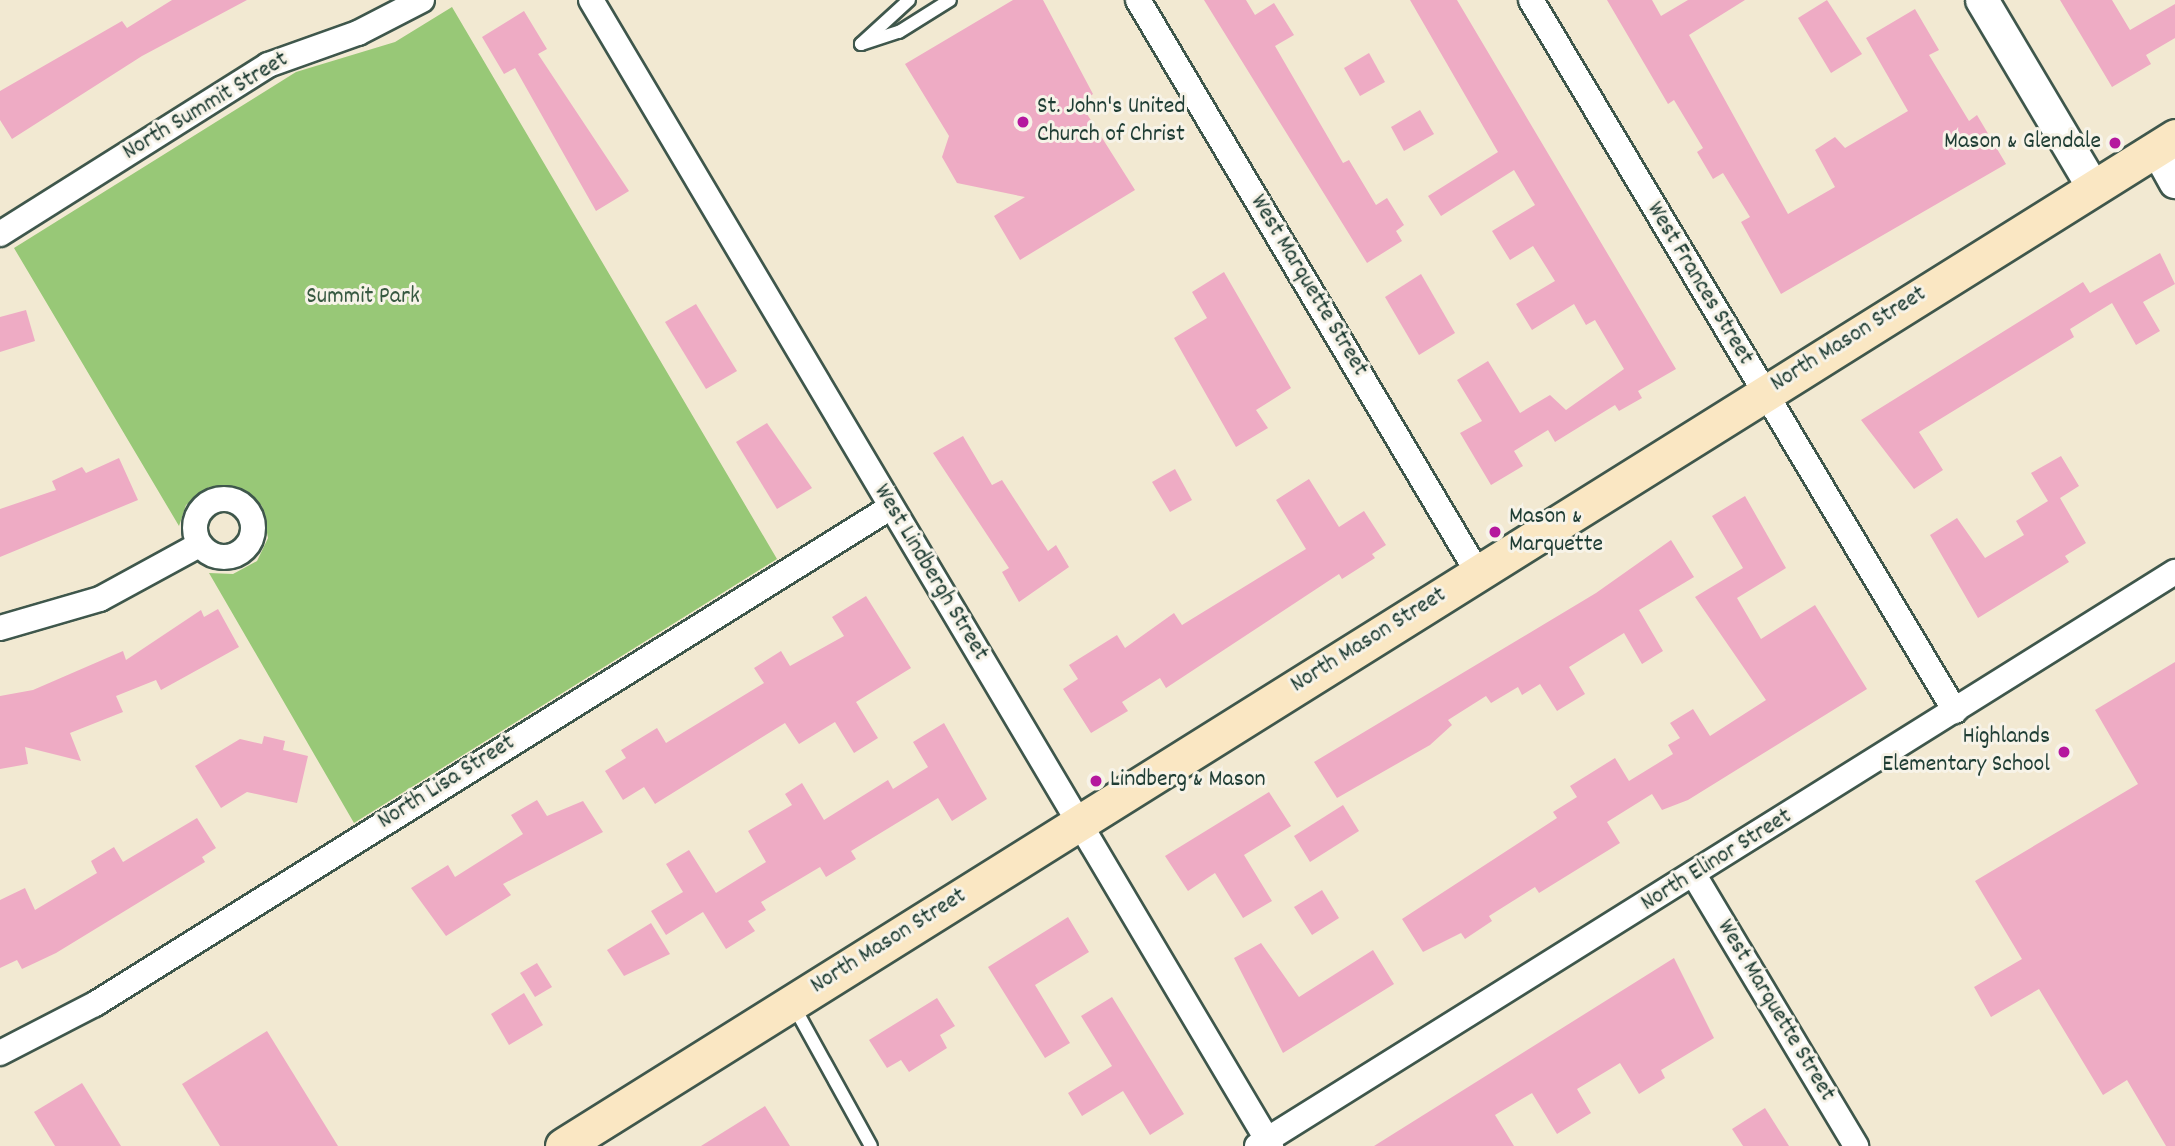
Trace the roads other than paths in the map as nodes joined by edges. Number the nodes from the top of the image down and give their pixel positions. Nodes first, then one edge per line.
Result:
1 (422, 0) edge
2 (591, 0) edge
3 (909, 0) edge
4 (950, 0) edge
5 (1138, 0) edge
6 (1531, 0) edge
7 (1982, 0) edge
8 (2166, 143) edge
9 (2175, 182) edge
10 (2093, 187) junction
11 (0, 234) edge
12 (1764, 394) junction
13 (891, 507) junction
14 (199, 545) dead end
15 (2175, 572) edge
16 (1478, 573) junction
17 (0, 628) edge
18 (1955, 711) junction
19 (1079, 823) junction
20 (1694, 875) junction
21 (792, 1003) junction
22 (0, 1052) edge
23 (1265, 1144) edge
24 (563, 1146) edge
25 (871, 1146) edge
26 (1856, 1146) edge

1 - 11 street, North Summit Street
2 - 13 street, West Lindbergh Street
3 - 4 lane
5 - 16 street, West Marquette Street
6 - 12 street, West Frances Street
7 - 10 street
8 - 9 street
8 - 10 main road, North Mason Street
10 - 12 main road, North Mason Street
12 - 16 main road, North Mason Street
12 - 18 street, West Frances Street
13 - 19 street, West Lindbergh Street
13 - 22 street, North Lisa Street
14 - 17 street
15 - 18 street, North Elinor Street
16 - 19 main road, North Mason Street
18 - 20 street, North Elinor Street
19 - 21 main road, North Mason Street
19 - 23 street, West Lindbergh Street
20 - 23 street, North Elinor Street
20 - 26 street, West Marquette Street
21 - 24 main road, North Mason Street
21 - 25 lane

